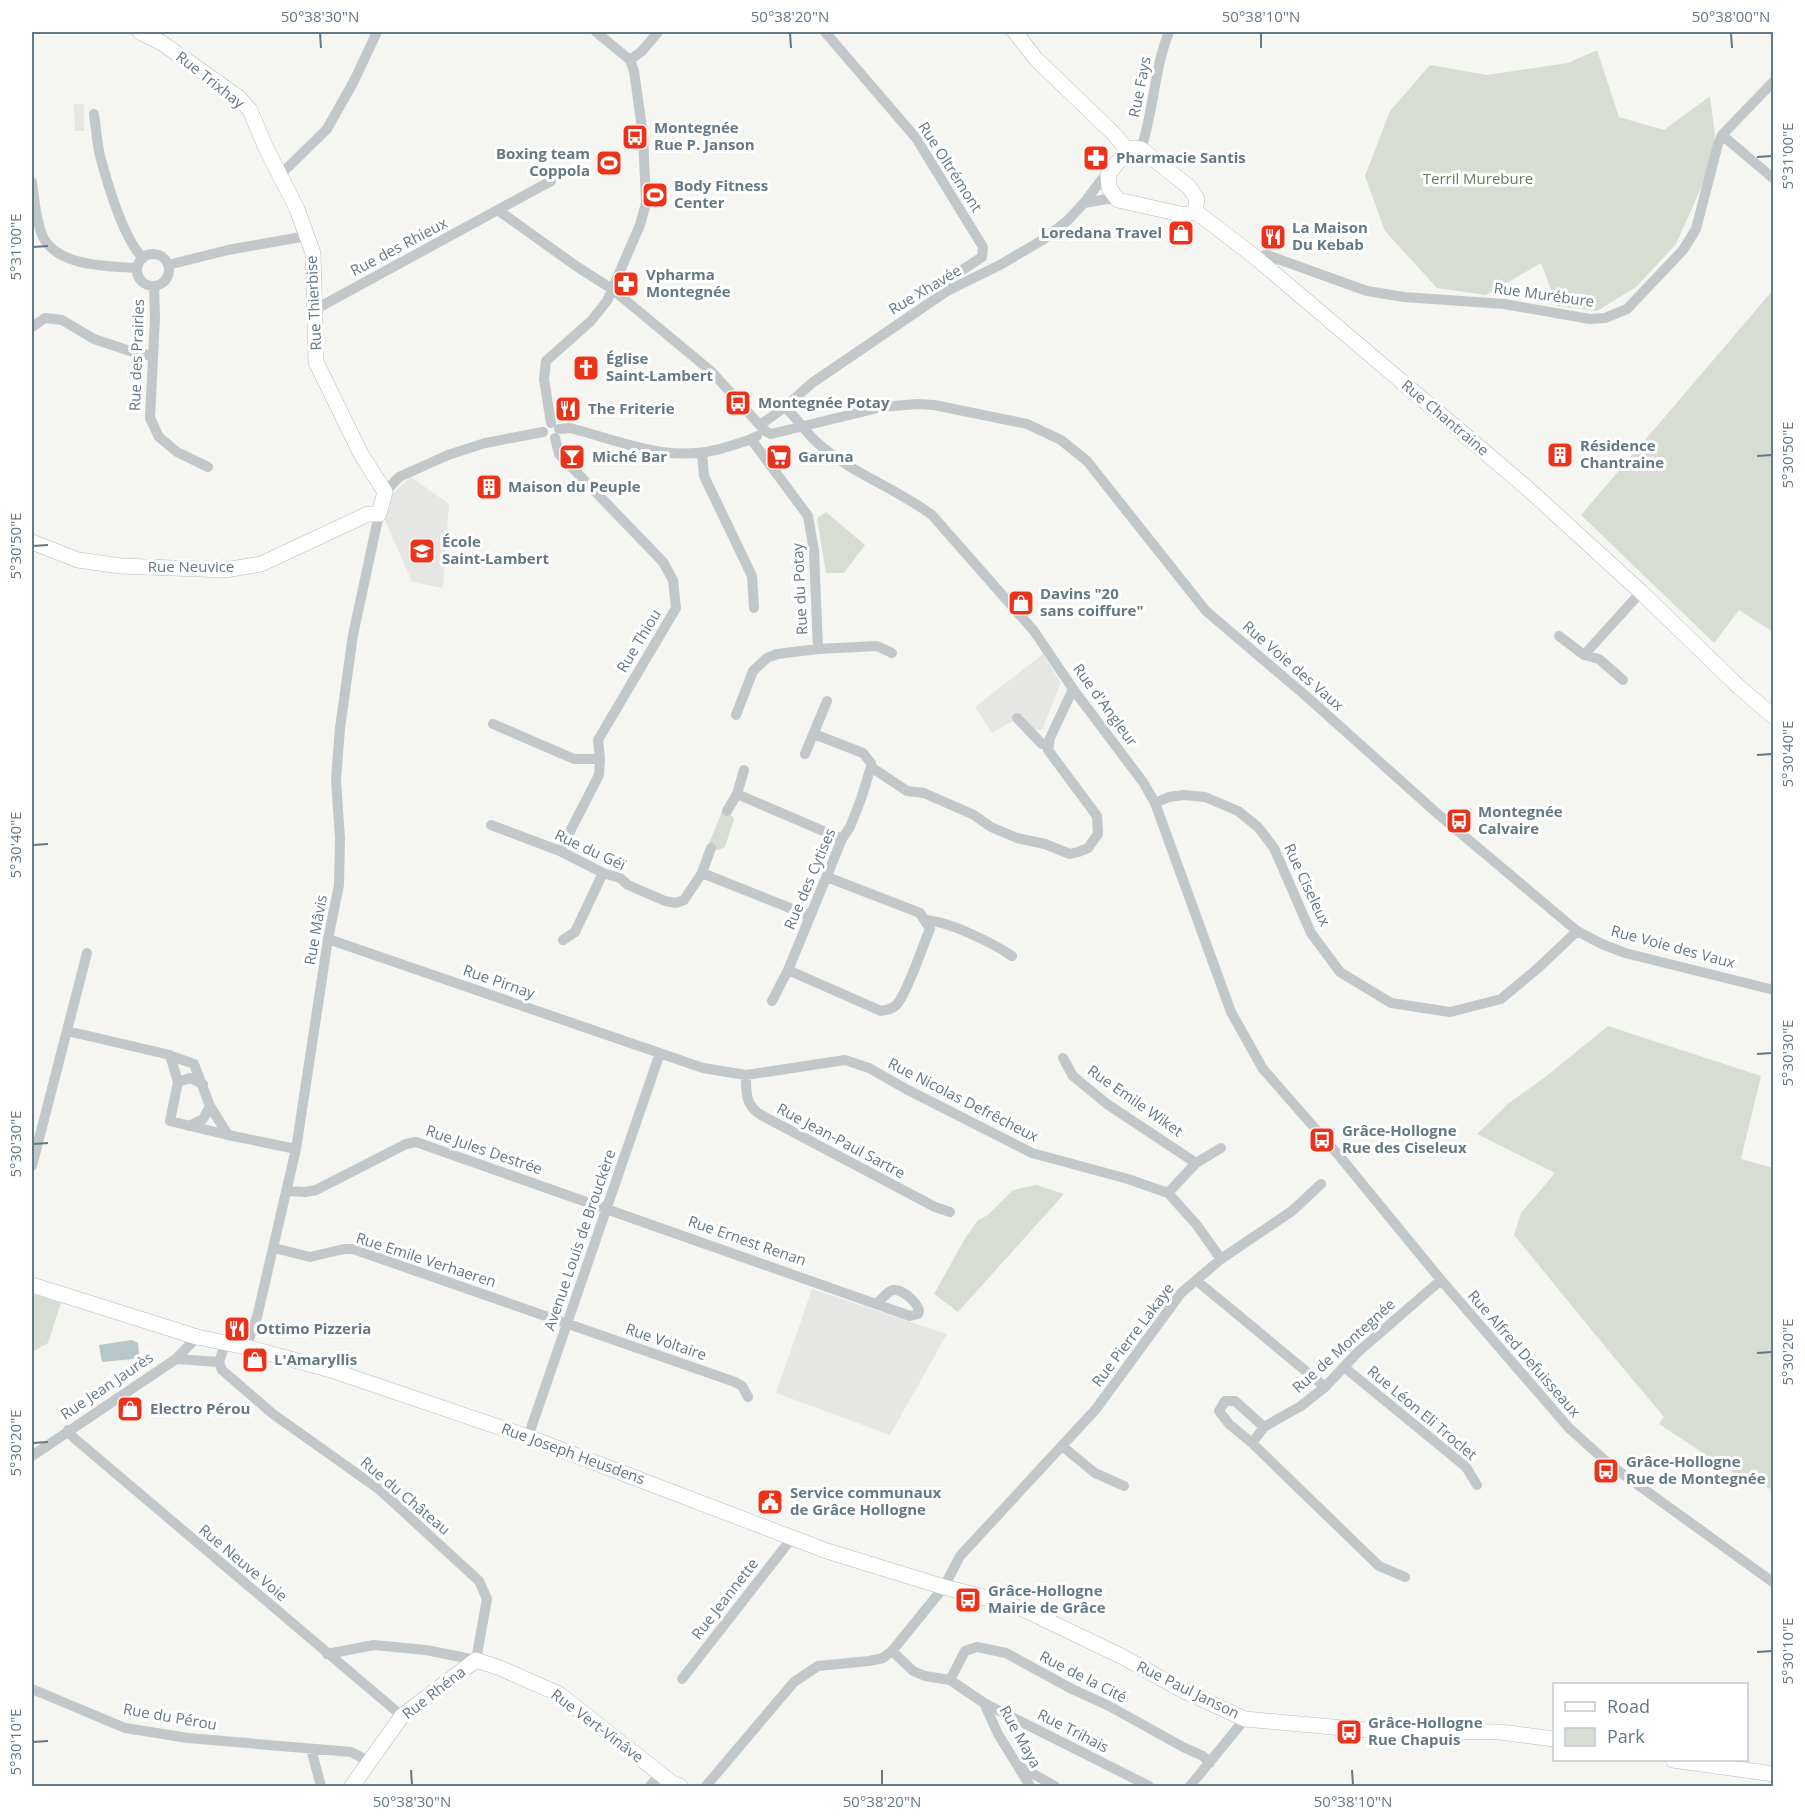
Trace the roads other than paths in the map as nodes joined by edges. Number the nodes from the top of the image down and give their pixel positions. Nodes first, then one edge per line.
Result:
1 (140, 32) edge
2 (377, 32) edge
3 (596, 32) edge
4 (658, 32) edge
5 (825, 32) edge
6 (1015, 32) edge
7 (1169, 32) edge
8 (630, 60) junction
9 (1773, 81) edge
10 (94, 114) dead end
11 (1722, 135) junction
12 (1134, 149) junction
13 (280, 175) junction
14 (1107, 175) junction
15 (1773, 179) edge
16 (551, 181) dead end
17 (32, 182) edge
18 (1118, 200) junction
19 (1084, 203) junction
20 (499, 211) junction
21 (1195, 211) junction
22 (308, 236) junction
23 (1250, 253) junction
24 (140, 263) junction
25 (168, 265) junction
26 (154, 286) junction
27 (612, 289) junction
28 (947, 291) junction
29 (314, 310) junction
30 (32, 327) edge
31 (153, 356) junction
32 (785, 407) junction
33 (801, 426) junction
34 (765, 430) junction
35 (552, 431) junction
36 (752, 439) junction
37 (702, 453) junction
38 (208, 467) dead end
39 (385, 492) junction
40 (379, 514) junction
41 (32, 542) edge
42 (1641, 592) junction
43 (754, 608) dead end
44 (1559, 636) dead end
45 (818, 649) junction
46 (892, 653) dead end
47 (1584, 655) junction
48 (1623, 680) dead end
49 (1074, 689) junction
50 (827, 701) dead end
51 (736, 715) dead end
52 (1773, 717) edge
53 (1017, 718) dead end
54 (493, 724) dead end
55 (814, 734) junction
56 (1049, 746) junction
57 (805, 754) dead end
58 (600, 759) junction
59 (871, 767) junction
60 (744, 770) dead end
61 (737, 794) junction
62 (1155, 803) junction
63 (728, 811) dead end
64 (491, 825) dead end
65 (842, 839) junction
66 (711, 848) dead end
67 (560, 851) junction
68 (603, 873) junction
69 (702, 873) junction
70 (827, 877) junction
71 (810, 916) junction
72 (925, 920) junction
73 (1577, 931) junction
74 (328, 939) junction
75 (563, 940) dead end
76 (87, 953) dead end
77 (1012, 956) dead end
78 (788, 970) junction
79 (1773, 990) edge
80 (772, 1001) dead end
81 (67, 1031) junction
82 (660, 1053) junction
83 (170, 1055) junction
84 (1063, 1058) dead end
85 (746, 1075) junction
86 (178, 1082) junction
87 (203, 1084) junction
88 (1293, 1102) joint
89 (210, 1106) junction
90 (189, 1126) junction
91 (228, 1135) junction
92 (1221, 1148) dead end
93 (296, 1149) junction
94 (1196, 1163) junction
95 (32, 1166) edge
96 (1321, 1184) dead end
97 (287, 1191) junction
98 (1168, 1193) junction
99 (608, 1208) junction
100 (950, 1212) dead end
101 (274, 1248) junction
102 (1221, 1259) junction
103 (1441, 1280) junction
104 (1197, 1281) junction
105 (32, 1285) edge
106 (877, 1303) dead end
107 (567, 1323) junction
108 (197, 1337) junction
109 (225, 1344) junction
110 (246, 1347) junction
111 (176, 1359) junction
112 (219, 1362) junction
113 (1344, 1367) junction
114 (1325, 1387) junction
115 (748, 1397) dead end
116 (1263, 1427) junction
117 (68, 1430) junction
118 (528, 1437) junction
119 (1252, 1443) junction
120 (1062, 1446) junction
121 (32, 1456) edge
122 (1477, 1485) dead end
123 (1124, 1486) dead end
124 (792, 1538) junction
125 (1405, 1577) dead end
126 (1773, 1583) edge
127 (944, 1587) junction
128 (892, 1651) junction
129 (327, 1654) junction
130 (476, 1660) junction
131 (682, 1679) dead end
132 (950, 1680) junction
133 (32, 1689) edge
134 (984, 1703) junction
135 (402, 1716) junction
136 (1245, 1719) junction
137 (1553, 1739) edge
138 (311, 1749) junction
139 (369, 1761) junction
140 (1680, 1761) edge
141 (1210, 1763) junction
142 (1018, 1766) junction
143 (661, 1774) junction
144 (1773, 1774) edge
145 (321, 1786) edge
146 (352, 1786) edge
147 (650, 1786) edge
148 (680, 1786) edge
149 (706, 1786) edge
150 (1030, 1786) edge
151 (1055, 1786) edge
152 (1149, 1786) edge
153 (1190, 1786) edge

1 - 13 street, Rue Trixhay
2 - 13 street
3 - 8 street
4 - 8 street
5 - 28 street, Rue Oltrémont
6 - 12 street
7 - 12 street, Rue Fays
8 - 27 street
9 - 11 street, Rue Murébure
10 - 24 street
11 - 15 street
11 - 23 street, Rue Murébure
12 - 14 street
12 - 21 street
13 - 22 street, Rue Thierbise
14 - 18 street
14 - 19 street, Rue Xhavée
16 - 20 street, Rue des Rhieux
17 - 24 street
18 - 19 street
18 - 21 street
19 - 28 street, Rue Xhavée
20 - 27 street
20 - 29 street, Rue des Rhieux
21 - 23 street, Rue Chantraine
22 - 25 street
22 - 29 street, Rue Thierbise
23 - 42 street, Rue Chantraine
24 - 25 street
24 - 26 street
25 - 26 street
26 - 31 street, Rue des Prairies
27 - 34 street
27 - 35 street, Rue Thiou
28 - 32 street, Rue Xhavée
29 - 39 street, Rue Thierbise
30 - 31 street
31 - 38 street, Rue des Prairies
32 - 33 street, Rue d'Angleur
32 - 34 street, Rue Xhavée
33 - 34 street, Rue Voie des Vaux
33 - 49 street, Rue d'Angleur
33 - 73 street, Rue Voie des Vaux
34 - 36 street
35 - 37 street
35 - 39 street
35 - 58 street, Rue Thiou
36 - 37 street
36 - 45 street, Rue du Potay
37 - 43 street
39 - 40 street
40 - 41 street, Rue Neuvice
40 - 74 street, Rue Mâvis
42 - 47 street
42 - 52 street, Rue Chantraine
44 - 47 street
45 - 46 street, Rue du Potay
45 - 51 street, Rue du Potay
47 - 48 street
49 - 56 street
49 - 62 street, Rue d'Angleur
50 - 55 street
53 - 56 street
54 - 58 street
55 - 57 street
55 - 59 street
56 - 59 street
58 - 67 street, Rue Thiou
59 - 65 street, Rue des Cytises
60 - 61 street
61 - 63 street
61 - 65 street
62 - 73 street, Rue Ciseleux
62 - 88 street, Rue d'Angleur
64 - 67 street, Rue du Géï
65 - 70 street, Rue des Cytises
66 - 69 street
67 - 68 street, Rue du Géï
68 - 69 street, Rue du Géï
68 - 75 street
69 - 71 street
70 - 71 street, Rue des Cytises
70 - 72 street
71 - 78 street, Rue des Cytises
72 - 77 street
72 - 78 street
73 - 79 street, Rue Voie des Vaux
74 - 82 street, Rue Pirnay
74 - 93 street, Rue Mâvis
76 - 81 street
78 - 80 street, Rue des Cytises
81 - 83 street
81 - 95 street
82 - 85 street, Rue Nicolas Defrêcheux
82 - 99 street, Avenue Louis de Brouckère
83 - 86 street
83 - 87 street
84 - 94 street, Rue Emile Wiket
85 - 98 street, Rue Nicolas Defrêcheux
85 - 100 street, Rue Jean-Paul Sartre
86 - 87 street
86 - 90 street
87 - 89 street
88 - 103 street, Rue Alfred Defuisseaux
89 - 90 street
89 - 91 street
90 - 91 street
91 - 93 street
92 - 94 street
93 - 97 street, Rue Mâvis
94 - 98 street
96 - 102 street, Rue Pierre Lakaye
97 - 99 street, Rue Jules Destrée
97 - 101 street, Rue Mâvis
98 - 102 street, Rue Nicolas Defrêcheux
99 - 106 street, Rue Ernest Renan
99 - 107 street, Avenue Louis de Brouckère
101 - 107 street, Rue Emile Verhaeren
101 - 110 street, Rue Mâvis
102 - 104 street, Rue Pierre Lakaye
103 - 113 street, Rue de Montegnée
103 - 126 street, Rue Alfred Defuisseaux
104 - 114 street
104 - 120 street, Rue Pierre Lakaye
105 - 108 street, Rue Joseph Heusdens
107 - 115 street, Rue Voltaire
107 - 118 street, Avenue Louis de Brouckère
108 - 109 street, Rue Joseph Heusdens
108 - 111 street, Rue Jean Jaurès
109 - 110 street, Rue Joseph Heusdens
109 - 112 street
110 - 118 street, Rue Joseph Heusdens
111 - 112 street
111 - 117 street, Rue Jean Jaurès
112 - 130 street, Rue du Château
113 - 114 street, Rue de Montegnée
113 - 122 street, Rue Léon Eli Troclet
114 - 116 street, Rue de Montegnée
116 - 119 street, Rue de Montegnée
116 - 119 street
117 - 121 street, Rue Jean Jaurès
117 - 129 street, Rue Neuve Voie
118 - 124 street, Rue Joseph Heusdens
119 - 125 street
120 - 123 street
120 - 127 street, Rue Pierre Lakaye
124 - 127 street, Rue Joseph Heusdens
124 - 131 street, Rue Jeannette
127 - 128 street, Rue Pierre Lakaye
127 - 136 street, Rue Paul Janson
128 - 132 street, Rue Maya
128 - 149 street
129 - 130 street
129 - 135 street, Rue Neuve Voie
130 - 135 street, Rue Rhéna
130 - 143 street, Rue Vert-Vinâve
132 - 134 street, Rue Maya
132 - 141 street, Rue de la Cité
133 - 138 street, Rue du Pérou
134 - 142 street, Rue Maya
134 - 152 street, Rue Trihais
135 - 139 street, Rue Rhéna
136 - 137 street, Rue Paul Janson
136 - 141 street
138 - 139 street, Rue du Pérou
138 - 145 street
139 - 146 street, Rue Rhéna
140 - 144 street
141 - 153 street
142 - 150 street, Rue Maya
142 - 151 street
143 - 147 street
143 - 148 street, Rue Vert-Vinâve

